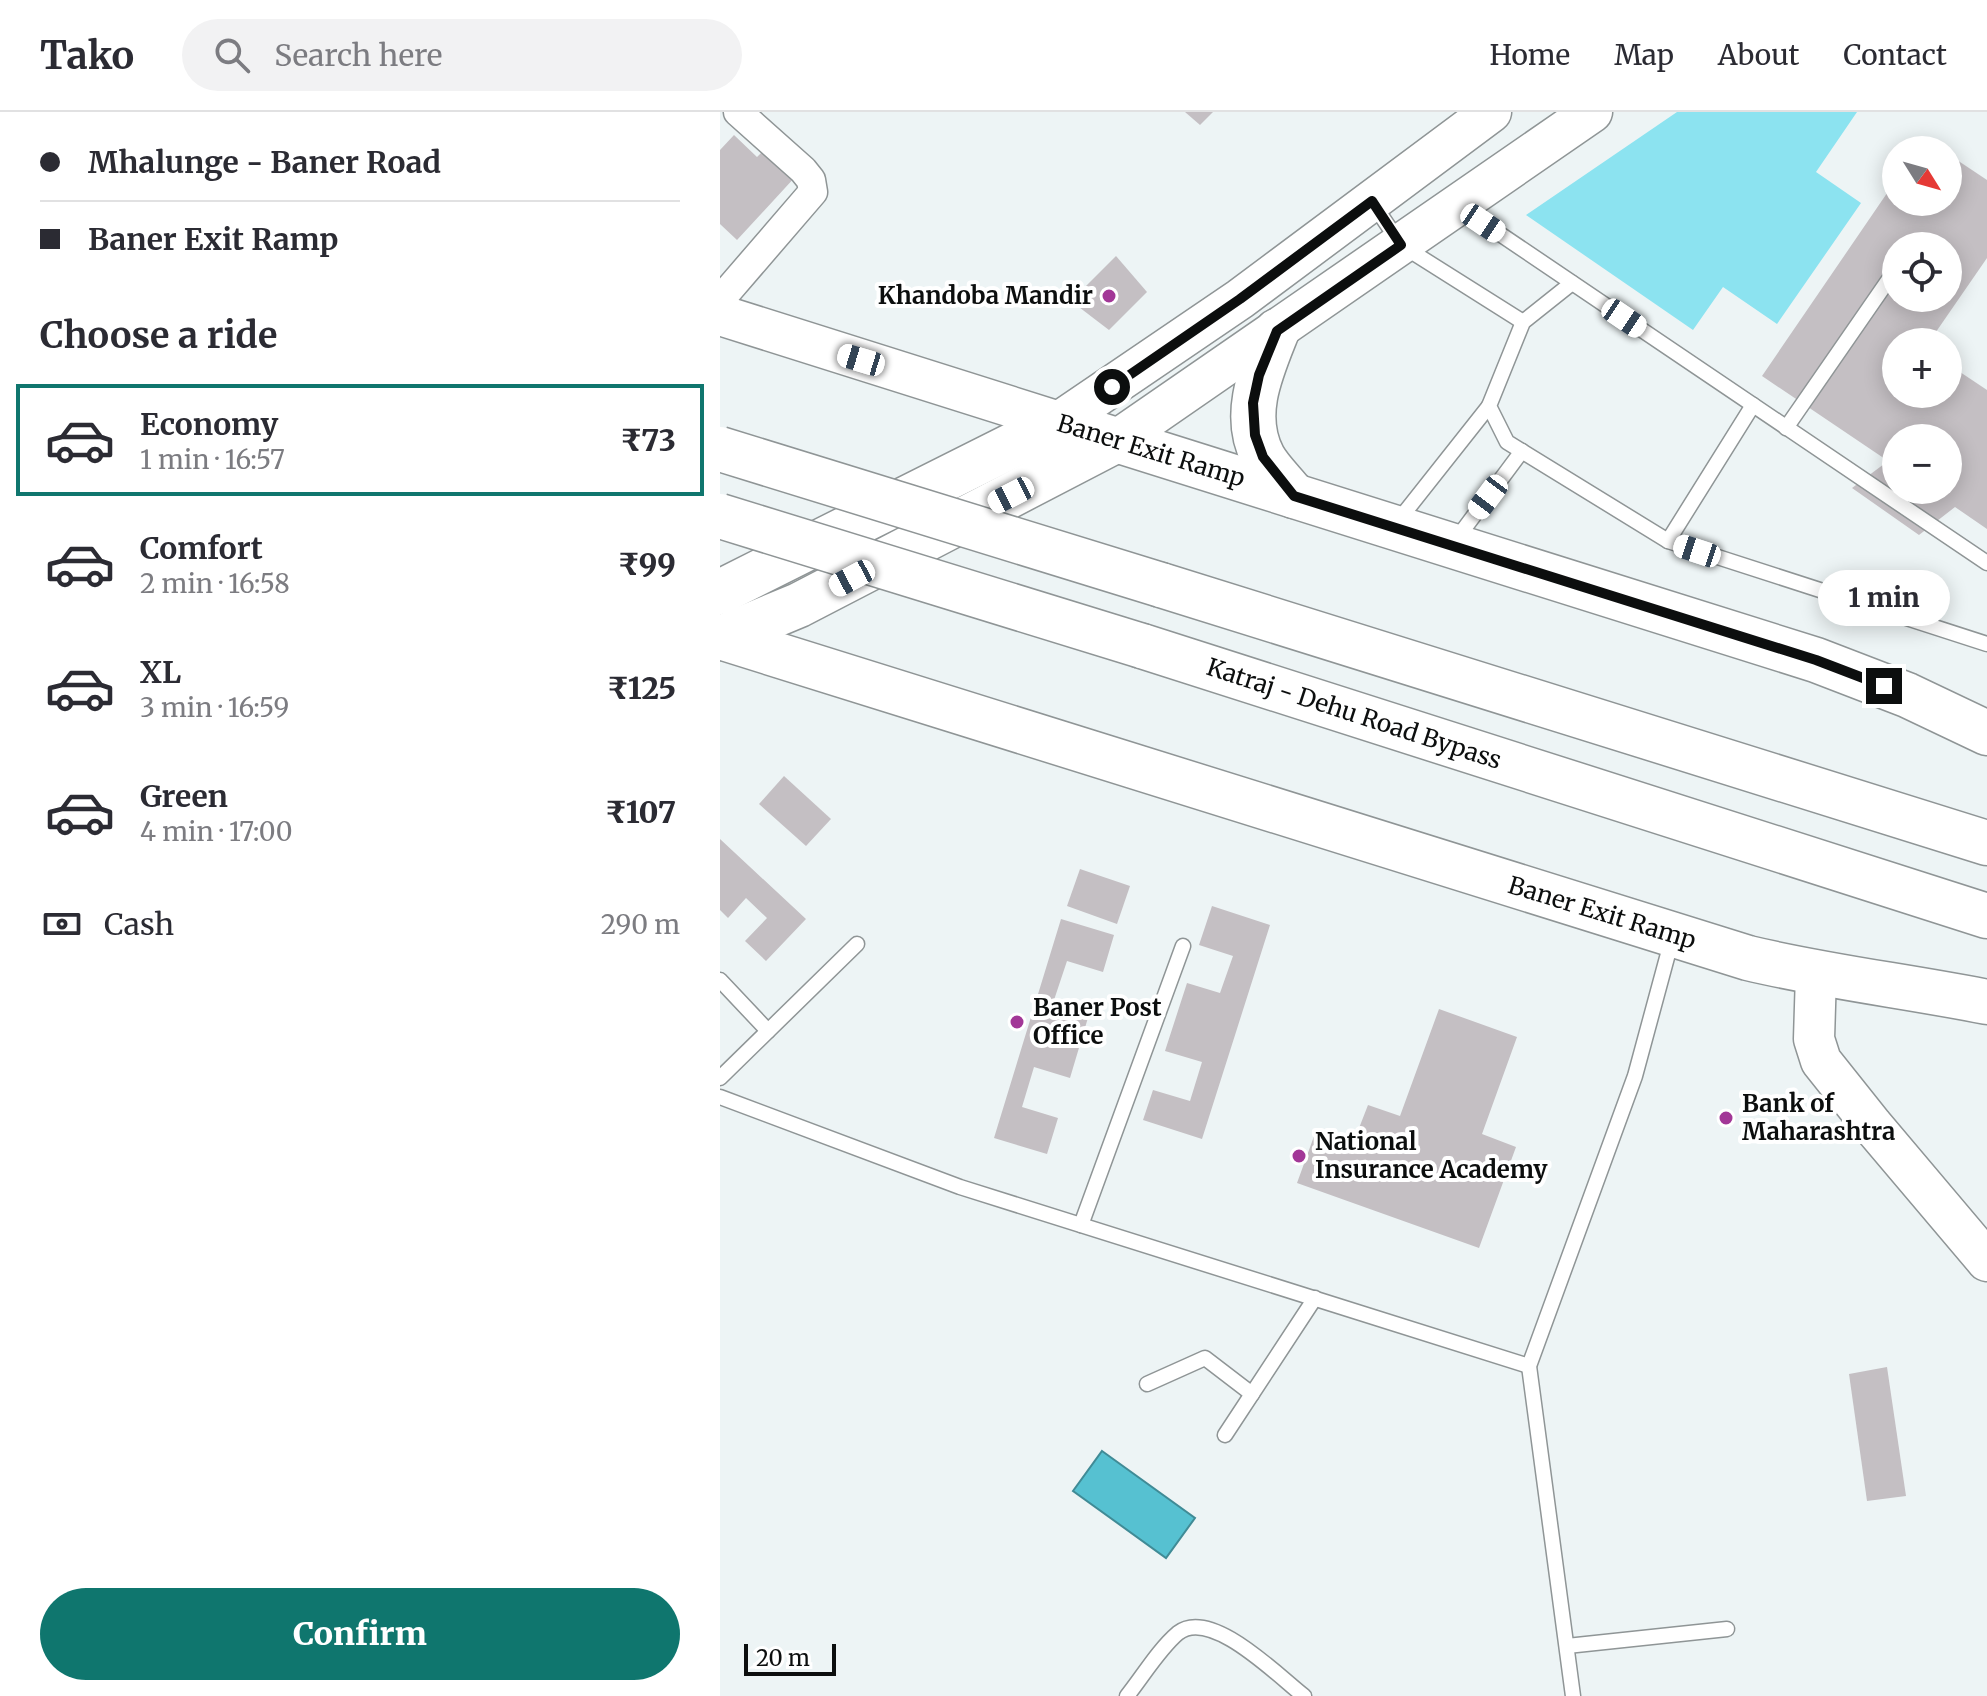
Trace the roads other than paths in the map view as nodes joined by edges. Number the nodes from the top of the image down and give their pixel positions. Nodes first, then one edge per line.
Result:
1 (738, 112) edge
2 (1491, 112) edge
3 (1592, 112) edge
4 (1372, 201) junction
5 (1458, 206) junction
6 (1401, 245) junction
7 (1572, 283) junction
8 (1882, 289) edge
9 (720, 300) edge
10 (720, 315) edge
11 (1523, 322) junction
12 (1277, 331) junction
13 (1753, 405) junction
14 (1489, 406) junction
15 (1059, 422) junction
16 (1786, 428) junction
17 (1117, 440) junction
18 (720, 449) edge
19 (1522, 451) junction
20 (1294, 496) junction
21 (720, 516) edge
22 (1394, 527) junction
23 (1668, 541) junction
24 (1452, 545) junction
25 (1987, 563) edge
26 (720, 592) edge
27 (720, 637) edge
28 (1987, 644) edge
29 (1987, 733) edge
30 (1987, 843) edge
31 (1987, 916) edge
32 (1673, 935) junction
33 (857, 944) dead end
34 (1183, 946) dead end
35 (1816, 974) junction
36 (720, 980) edge
37 (1987, 1002) edge
38 (768, 1031) junction
39 (720, 1078) edge
40 (720, 1097) edge
41 (1081, 1225) junction
42 (1987, 1261) edge
43 (1315, 1298) junction
44 (1529, 1366) junction
45 (1147, 1384) dead end
46 (1252, 1394) junction
47 (1225, 1435) dead end
48 (1727, 1629) dead end
49 (1567, 1646) junction
50 (1127, 1696) edge
51 (1304, 1696) edge
52 (1573, 1696) edge

1 - 9 street
2 - 4 main road
3 - 5 main road
4 - 6 lane
4 - 15 main road
5 - 6 main road
5 - 7 lane
6 - 11 lane
6 - 12 main road
7 - 11 lane
7 - 13 lane
8 - 16 lane
10 - 15 main road, Baner Exit Ramp
11 - 14 lane
12 - 17 main road
12 - 20 main road
13 - 16 lane
13 - 23 lane
14 - 19 lane
14 - 22 lane
15 - 17 main road, Baner Exit Ramp
15 - 26 main road
16 - 25 lane
17 - 20 main road, Baner Exit Ramp
17 - 27 main road
18 - 30 main road, bridge
19 - 23 lane
19 - 24 lane
20 - 22 main road, Baner Exit Ramp
21 - 31 main road, Katraj - Dehu Road Bypass, bridge
22 - 24 main road, Baner Exit Ramp
23 - 28 lane
24 - 29 main road, Baner Exit Ramp
27 - 32 main road, Baner Exit Ramp
32 - 35 main road, Baner Exit Ramp
32 - 44 lane
33 - 38 lane
34 - 41 lane
35 - 37 main road, Baner Exit Ramp
35 - 42 main road
36 - 38 lane
38 - 39 lane
40 - 41 lane
41 - 43 lane
43 - 44 lane
43 - 46 lane
44 - 49 lane
45 - 46 lane
46 - 47 lane
48 - 49 lane
49 - 52 lane
50 - 51 lane

